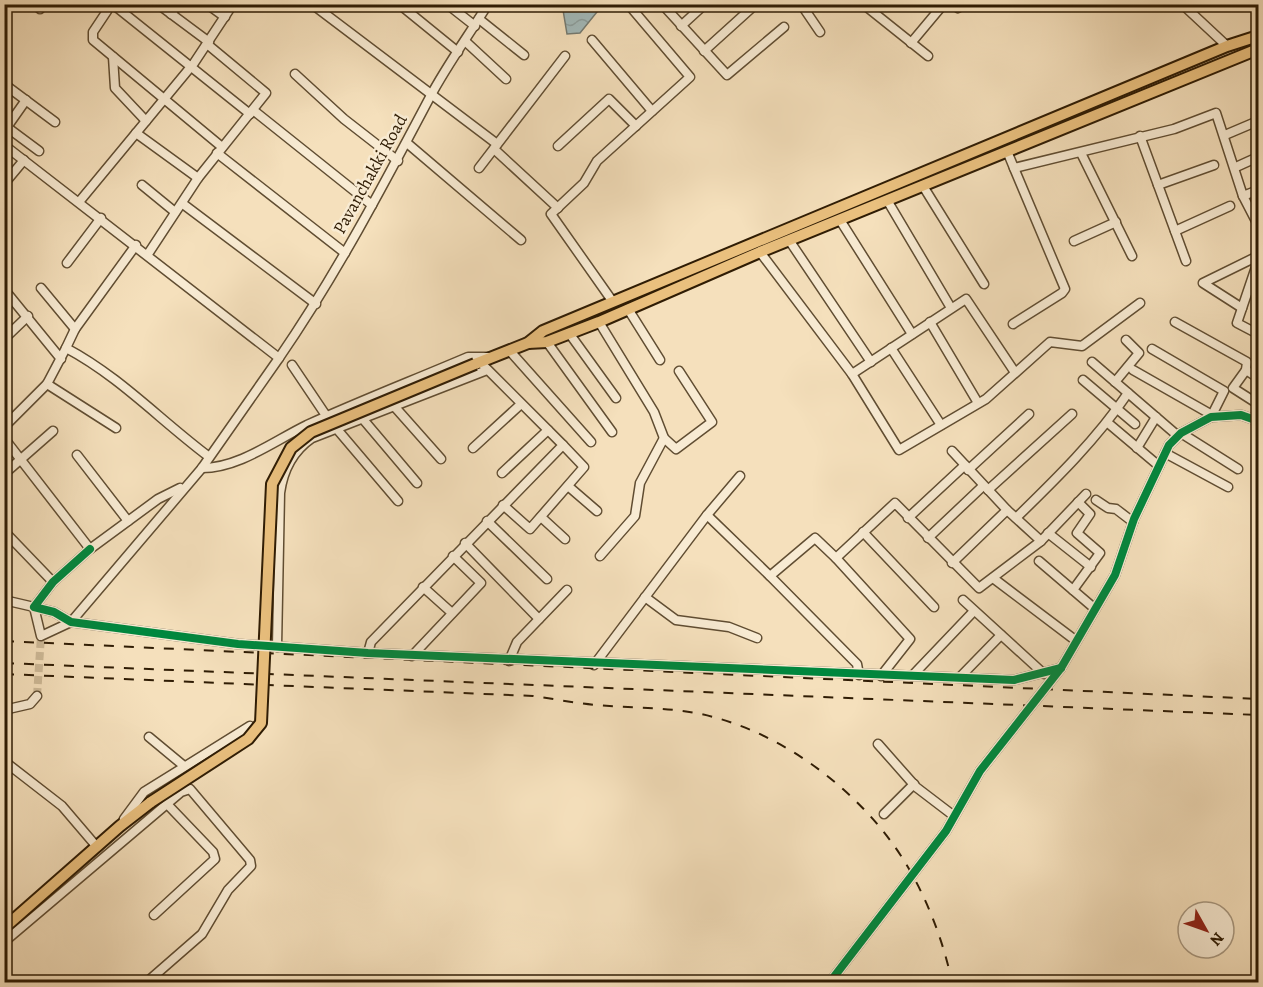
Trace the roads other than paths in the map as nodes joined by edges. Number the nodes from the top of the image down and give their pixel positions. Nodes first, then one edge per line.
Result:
1 (5, 4) edge
2 (10, 4) edge
3 (35, 4) edge
4 (44, 4) edge
5 (100, 4) edge
6 (159, 4) edge
7 (178, 4) edge
8 (207, 4) edge
9 (233, 4) edge
10 (312, 4) edge
11 (399, 4) edge
12 (447, 4) edge
13 (488, 4) edge
14 (628, 4) edge
15 (705, 4) edge
16 (756, 4) edge
17 (801, 4) edge
18 (862, 4) edge
19 (954, 4) edge
20 (964, 4) edge
21 (1182, 4) edge
22 (664, 5) edge
23 (115, 6) dead end
24 (942, 6) dead end
25 (171, 14) junction
26 (225, 17) junction
27 (477, 22) junction
28 (681, 26) junction
29 (784, 27) dead end
30 (820, 32) dead end
31 (1258, 36) edge
32 (592, 40) dead end
33 (465, 41) junction
34 (208, 43) junction
35 (911, 43) junction
36 (1227, 46) junction
37 (1258, 50) edge
38 (704, 51) junction
39 (458, 52) junction
40 (524, 55) dead end
41 (566, 56) dead end
42 (928, 56) dead end
43 (113, 57) junction
44 (191, 66) junction
45 (295, 74) dead end
46 (506, 79) dead end
47 (4, 84) edge
48 (431, 95) junction
49 (163, 99) junction
50 (26, 100) junction
51 (652, 111) junction
52 (251, 112) junction
53 (146, 121) junction
54 (1258, 121) edge
55 (55, 122) dead end
56 (6, 126) edge
57 (636, 126) junction
58 (136, 133) junction
59 (1225, 135) junction
60 (1140, 136) junction
61 (407, 143) junction
62 (4, 145) edge
63 (558, 146) dead end
64 (496, 147) junction
65 (220, 150) junction
66 (39, 151) dead end
67 (1007, 151) junction
68 (1081, 153) junction
69 (1258, 157) edge
70 (24, 160) junction
71 (398, 161) junction
72 (1214, 165) dead end
73 (1236, 167) junction
74 (479, 168) dead end
75 (1014, 168) junction
76 (198, 178) junction
77 (4, 184) edge
78 (142, 185) dead end
79 (1158, 185) junction
80 (923, 186) junction
81 (1258, 190) edge
82 (1244, 196) junction
83 (887, 200) junction
84 (79, 202) junction
85 (183, 204) junction
86 (372, 205) junction
87 (1230, 206) dead end
88 (558, 208) junction
89 (175, 212) junction
90 (101, 218) junction
91 (840, 220) junction
92 (1116, 222) junction
93 (1258, 225) edge
94 (1175, 231) junction
95 (521, 240) dead end
96 (789, 240) junction
97 (1074, 241) dead end
98 (136, 245) junction
99 (760, 252) junction
100 (345, 253) junction
101 (148, 254) junction
102 (1132, 256) dead end
103 (1258, 256) edge
104 (1186, 261) dead end
105 (1258, 261) edge
106 (67, 263) dead end
107 (984, 284) dead end
108 (41, 288) dead end
109 (4, 295) edge
110 (612, 302) junction
111 (1140, 303) dead end
112 (316, 304) junction
113 (951, 308) junction
114 (628, 309) junction
115 (1242, 309) junction
116 (28, 316) junction
117 (599, 322) junction
118 (930, 322) junction
119 (1175, 322) dead end
120 (1013, 324) dead end
121 (75, 329) junction
122 (569, 333) junction
123 (912, 334) junction
124 (1258, 334) edge
125 (4, 339) edge
126 (1126, 340) dead end
127 (547, 342) junction
128 (528, 343) junction
129 (66, 348) junction
130 (891, 348) junction
131 (1152, 349) dead end
132 (509, 350) junction
133 (492, 357) junction
134 (279, 358) junction
135 (62, 359) junction
136 (660, 360) dead end
137 (871, 362) junction
138 (1092, 362) dead end
139 (292, 365) dead end
140 (481, 365) junction
141 (679, 370) dead end
142 (1133, 370) dead end
143 (1246, 370) junction
144 (1014, 371) junction
145 (852, 374) junction
146 (1258, 378) edge
147 (1083, 380) dead end
148 (1115, 382) junction
149 (47, 384) junction
150 (1128, 393) junction
151 (616, 398) dead end
152 (521, 404) junction
153 (978, 404) junction
154 (1258, 405) edge
155 (394, 406) junction
156 (1117, 410) junction
157 (1029, 414) dead end
158 (1072, 414) dead end
159 (1212, 416) junction
160 (327, 417) junction
161 (1156, 417) junction
162 (362, 418) junction
163 (1254, 419) edge
164 (1108, 423) junction
165 (1135, 424) dead end
166 (941, 425) junction
167 (4, 427) edge
168 (116, 428) dead end
169 (336, 428) junction
170 (53, 430) dead end
171 (548, 430) junction
172 (612, 432) dead end
173 (1179, 435) junction
174 (4, 438) edge
175 (664, 438) junction
176 (591, 442) dead end
177 (563, 445) junction
178 (473, 448) dead end
179 (1137, 448) junction
180 (952, 451) dead end
181 (1165, 453) junction
182 (78, 455) dead end
183 (208, 456) junction
184 (441, 459) dead end
185 (20, 461) junction
186 (1159, 466) junction
187 (966, 467) junction
188 (202, 468) junction
189 (1238, 469) dead end
190 (502, 473) dead end
191 (4, 474) edge
192 (740, 476) dead end
193 (417, 483) dead end
194 (185, 486) junction
195 (568, 486) junction
196 (1228, 487) dead end
197 (985, 488) junction
198 (1086, 494) dead end
199 (1096, 500) dead end
200 (398, 501) dead end
201 (1078, 502) junction
202 (503, 505) junction
203 (1006, 510) junction
204 (597, 511) dead end
205 (707, 515) junction
206 (541, 517) junction
207 (908, 518) junction
208 (1016, 518) junction
209 (128, 521) junction
210 (487, 521) junction
211 (1133, 522) junction
212 (4, 531) edge
213 (863, 532) junction
214 (1048, 533) junction
215 (928, 538) junction
216 (565, 539) dead end
217 (1041, 541) junction
218 (465, 543) junction
219 (90, 549) junction
220 (453, 556) junction
221 (600, 556) dead end
222 (836, 558) junction
223 (1039, 561) dead end
224 (952, 563) junction
225 (1091, 567) junction
226 (770, 576) junction
227 (993, 578) junction
228 (547, 579) dead end
229 (53, 582) junction
230 (423, 587) junction
231 (567, 590) dead end
232 (1073, 590) junction
233 (645, 597) junction
234 (4, 600) edge
235 (963, 600) dead end
236 (34, 607) junction
237 (934, 607) dead end
238 (1094, 608) junction
239 (975, 611) junction
240 (452, 613) junction
241 (539, 619) junction
242 (70, 622) junction
243 (1001, 635) junction
244 (757, 638) dead end
245 (1075, 640) junction
246 (278, 647) junction
247 (368, 653) junction
248 (412, 656) junction
249 (509, 661) junction
250 (594, 665) junction
251 (1061, 668) junction
252 (1044, 674) junction
253 (859, 675) junction
254 (881, 676) junction
255 (912, 676) junction
256 (961, 676) junction
257 (37, 696) dead end
258 (4, 710) edge
259 (250, 726) dead end
260 (149, 738) dead end
261 (878, 744) dead end
262 (4, 760) edge
263 (184, 766) junction
264 (914, 784) junction
265 (167, 804) junction
266 (884, 814) dead end
267 (954, 816) junction
268 (120, 826) junction
269 (97, 847) junction
270 (154, 915) dead end
271 (4, 928) edge
272 (4, 942) edge
273 (147, 982) edge
274 (830, 982) edge

1 - 2 street
3 - 4 street
5 - 43 street
6 - 25 street
7 - 25 street
8 - 26 street
9 - 26 street
10 - 48 street
11 - 39 street
12 - 27 street
13 - 27 street, Pavanchakki Road
14 - 51 street
15 - 28 street
16 - 38 street
17 - 30 street
18 - 35 street
19 - 20 street
21 - 36 street
22 - 28 street
23 - 44 street
24 - 35 street
25 - 34 street
26 - 34 street
27 - 33 street, Pavanchakki Road
27 - 40 street
28 - 38 street
29 - 38 street
31 - 36 main road
32 - 51 street
33 - 39 street, Pavanchakki Road
33 - 46 street
34 - 44 street
34 - 52 street
35 - 42 street
36 - 110 main road
37 - 67 main road
39 - 48 street, Pavanchakki Road
41 - 64 street
43 - 49 street
43 - 53 street
44 - 49 street
44 - 52 street
45 - 71 street
47 - 50 street
48 - 61 street, Pavanchakki Road
48 - 64 street
49 - 53 street
49 - 65 street
50 - 55 street
50 - 56 street
51 - 57 street
52 - 65 street
52 - 86 street
53 - 58 street
54 - 59 street
56 - 66 street
57 - 63 street
57 - 88 street
58 - 76 street
58 - 84 street
59 - 60 street
59 - 73 street
60 - 68 street
60 - 79 street
61 - 71 street, Pavanchakki Road
61 - 95 street
62 - 70 street
64 - 74 street
64 - 88 street
65 - 76 street
65 - 100 street
67 - 75 street
67 - 80 main road
68 - 75 street
68 - 92 street
69 - 73 street
70 - 77 street
70 - 84 street
71 - 86 street, Pavanchakki Road
72 - 79 street
73 - 82 street
75 - 120 street
76 - 85 street
78 - 89 street
79 - 94 street
80 - 83 main road
80 - 107 street
81 - 82 street
82 - 93 street
83 - 91 main road
83 - 113 street
84 - 90 street
85 - 89 street
85 - 112 street
86 - 100 street, Pavanchakki Road
87 - 94 street
88 - 110 street
89 - 101 street
90 - 98 street
90 - 106 street
91 - 96 main road
91 - 123 street
92 - 97 street
92 - 102 street
94 - 104 street
96 - 99 main road
96 - 137 street
98 - 101 street
98 - 121 street
99 - 114 main road
99 - 145 street
100 - 112 street, Pavanchakki Road
101 - 134 street
103 - 115 street
105 - 115 street
108 - 121 street
109 - 116 street
110 - 128 main road
111 - 144 street
112 - 134 street, Pavanchakki Road
113 - 118 street
113 - 144 street
114 - 117 main road
114 - 136 street
115 - 124 street
116 - 125 street
116 - 135 street
117 - 122 main road
117 - 175 street
118 - 123 street
118 - 153 street
119 - 143 street
121 - 129 street
122 - 127 main road
122 - 151 street
123 - 130 street
126 - 148 street
127 - 128 main road
127 - 172 street
128 - 132 main road
129 - 135 street
129 - 183 street
130 - 137 street
130 - 166 street
131 - 159 street
132 - 133 main road
132 - 176 street
133 - 140 main road
133 - 160 street
134 - 183 street, Pavanchakki Road
135 - 149 street
137 - 145 street
138 - 148 street
139 - 160 street
140 - 152 street
140 - 155 street
140 - 268 main road, bridge
141 - 175 street
142 - 159 street
143 - 146 street
143 - 154 street
144 - 153 street
145 - 166 street
147 - 156 street
148 - 150 street
149 - 167 street
149 - 168 street
150 - 156 street
150 - 161 street
152 - 171 street
152 - 178 street
153 - 166 street
154 - 163 street
155 - 162 street
155 - 184 street
156 - 164 street
156 - 165 street
157 - 187 street
158 - 197 street
159 - 163 street
159 - 173 street
160 - 188 street
161 - 173 street
161 - 179 street
162 - 169 street
162 - 193 street
164 - 179 street
164 - 208 street
169 - 200 street
169 - 246 street
170 - 185 street
171 - 177 street
171 - 190 street
173 - 181 street
173 - 189 street
174 - 185 street
175 - 221 street
177 - 195 street
177 - 202 street
179 - 186 street
180 - 187 street
181 - 186 street
181 - 196 street
182 - 209 street
183 - 188 street, Pavanchakki Road
185 - 191 street
185 - 219 street
186 - 211 street
187 - 197 street
187 - 207 street
188 - 194 street, Pavanchakki Road
192 - 205 street
194 - 209 street
194 - 242 street, Pavanchakki Road
195 - 204 street
195 - 206 street
197 - 203 street
197 - 215 street
198 - 201 street
199 - 211 street
201 - 214 street
201 - 225 street
202 - 206 street
202 - 210 street
203 - 208 street
203 - 224 street
205 - 226 street
205 - 233 street
206 - 216 street
207 - 213 street
207 - 215 street
208 - 217 street
209 - 219 street
210 - 218 street
210 - 228 street
211 - 238 street
212 - 229 street
213 - 222 street
213 - 237 street
214 - 217 street
214 - 225 street
215 - 224 street
217 - 227 street
218 - 220 street
218 - 241 street
219 - 229 street
220 - 230 street
220 - 240 street
222 - 226 street
222 - 254 street
223 - 232 street
224 - 227 street
225 - 232 street
226 - 253 street
227 - 245 street
229 - 236 street
230 - 240 street
230 - 247 street
231 - 241 street
232 - 238 street
233 - 244 street
233 - 250 street
234 - 236 street
235 - 239 street
236 - 242 street
236 - 242 street
238 - 245 street
239 - 243 street
239 - 255 street
240 - 248 street
241 - 249 street
242 - 246 street
243 - 252 street
243 - 256 street
245 - 251 street
246 - 247 street
247 - 248 street
248 - 249 street
249 - 250 street
250 - 253 street
251 - 252 street
251 - 267 street
252 - 256 street
253 - 254 street
254 - 255 street
255 - 256 street
257 - 258 street
259 - 263 street
260 - 263 street
261 - 264 street
262 - 269 street
263 - 268 street
264 - 266 street
264 - 267 street
265 - 270 street
265 - 272 street
265 - 273 street
267 - 274 street
268 - 269 main road
269 - 271 main road

